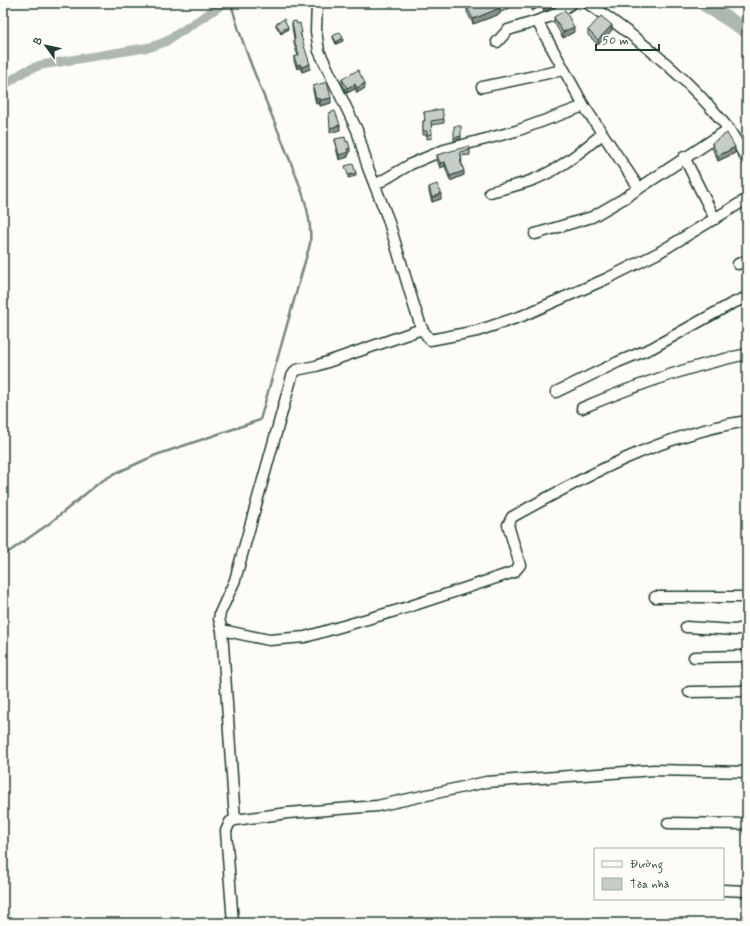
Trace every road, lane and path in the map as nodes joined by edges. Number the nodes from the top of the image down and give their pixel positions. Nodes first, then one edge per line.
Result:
1 (317, 3) edge
2 (572, 3) edge
3 (587, 3) edge
4 (537, 21) junction
5 (497, 42) dead end
6 (563, 70) junction
7 (482, 87) dead end
8 (584, 106) junction
9 (729, 129) junction
10 (602, 134) junction
11 (684, 157) junction
12 (747, 160) edge
13 (375, 185) junction
14 (639, 188) junction
15 (490, 192) dead end
16 (747, 199) edge
17 (715, 219) junction
18 (535, 234) dead end
19 (747, 297) edge
20 (422, 329) junction
21 (747, 354) edge
22 (556, 392) dead end
23 (582, 408) dead end
24 (747, 420) edge
25 (655, 597) dead end
26 (747, 597) edge
27 (686, 627) dead end
28 (747, 627) edge
29 (222, 630) junction
30 (747, 656) edge
31 (694, 657) dead end
32 (747, 691) edge
33 (689, 692) dead end
34 (747, 772) edge
35 (235, 820) junction
36 (668, 823) dead end
37 (747, 824) edge
38 (724, 890) edge
39 (747, 891) edge
40 (234, 923) edge

1 - 13 street
2 - 4 street
3 - 9 street
4 - 5 street
4 - 6 street
6 - 7 street
6 - 8 street
8 - 10 street
8 - 13 street
9 - 11 street
9 - 12 street
10 - 14 street
10 - 15 street
11 - 14 street
11 - 17 street
13 - 20 street
14 - 18 street
16 - 17 street
17 - 20 street
19 - 22 street
20 - 29 street
21 - 23 street
24 - 29 street
25 - 26 street
27 - 28 street
29 - 35 street
30 - 31 street
32 - 33 street
34 - 35 street
35 - 40 street
36 - 37 street
38 - 39 street

